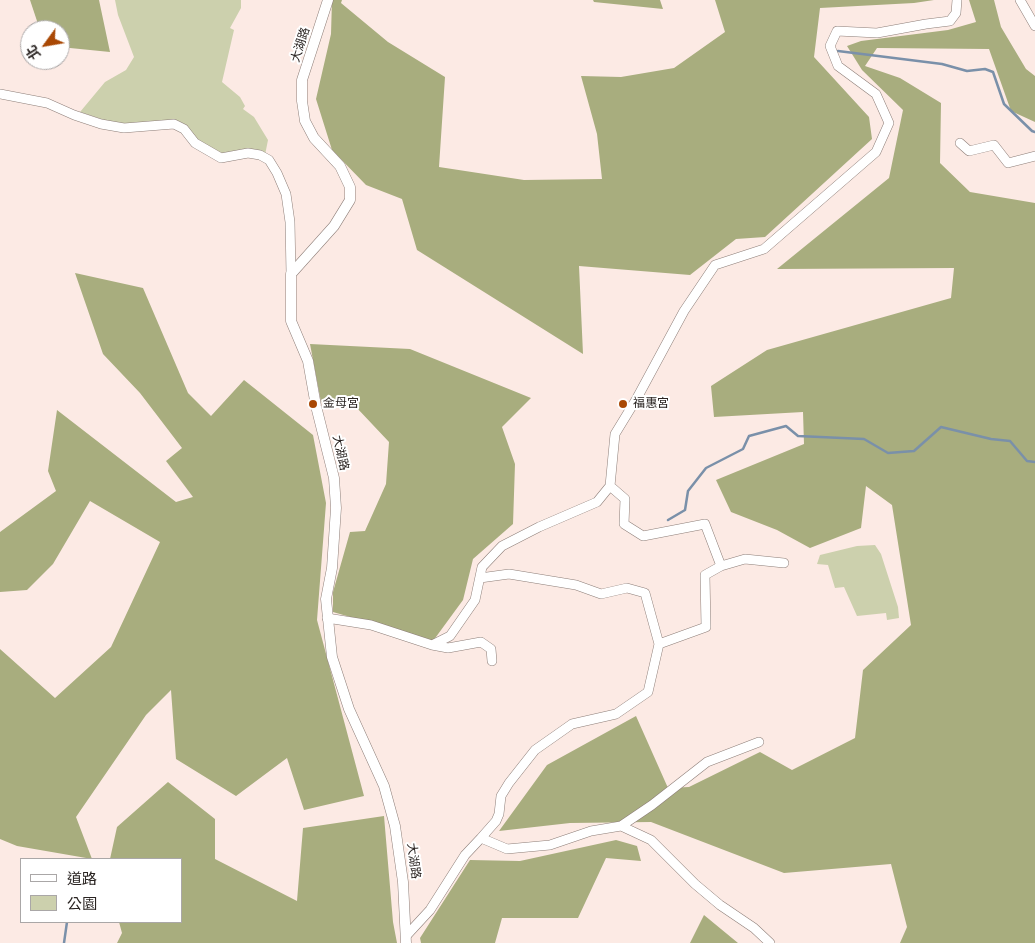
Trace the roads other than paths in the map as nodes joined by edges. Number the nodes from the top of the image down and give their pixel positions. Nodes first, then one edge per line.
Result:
1 (328, 0) edge
2 (957, 0) edge
3 (1020, 0) edge
4 (1035, 26) edge
5 (0, 94) edge
6 (960, 143) dead end
7 (1035, 156) edge
8 (291, 274) junction
9 (610, 486) junction
10 (784, 563) dead end
11 (721, 566) junction
12 (480, 578) junction
13 (328, 618) junction
14 (659, 644) junction
15 (432, 645) junction
16 (492, 661) dead end
17 (759, 742) dead end
18 (621, 826) junction
19 (481, 838) junction
20 (406, 939) edge
21 (770, 943) edge

1 - 8 street, 大湖路
2 - 9 street
3 - 4 street
5 - 8 street
6 - 7 street
8 - 13 street, 大湖路
9 - 11 street
9 - 12 street
10 - 11 street
11 - 14 street
12 - 14 street
12 - 15 street
13 - 15 street
13 - 20 street, 大湖路
14 - 19 street
15 - 16 street
17 - 18 street
18 - 19 street
18 - 21 street
19 - 20 street

